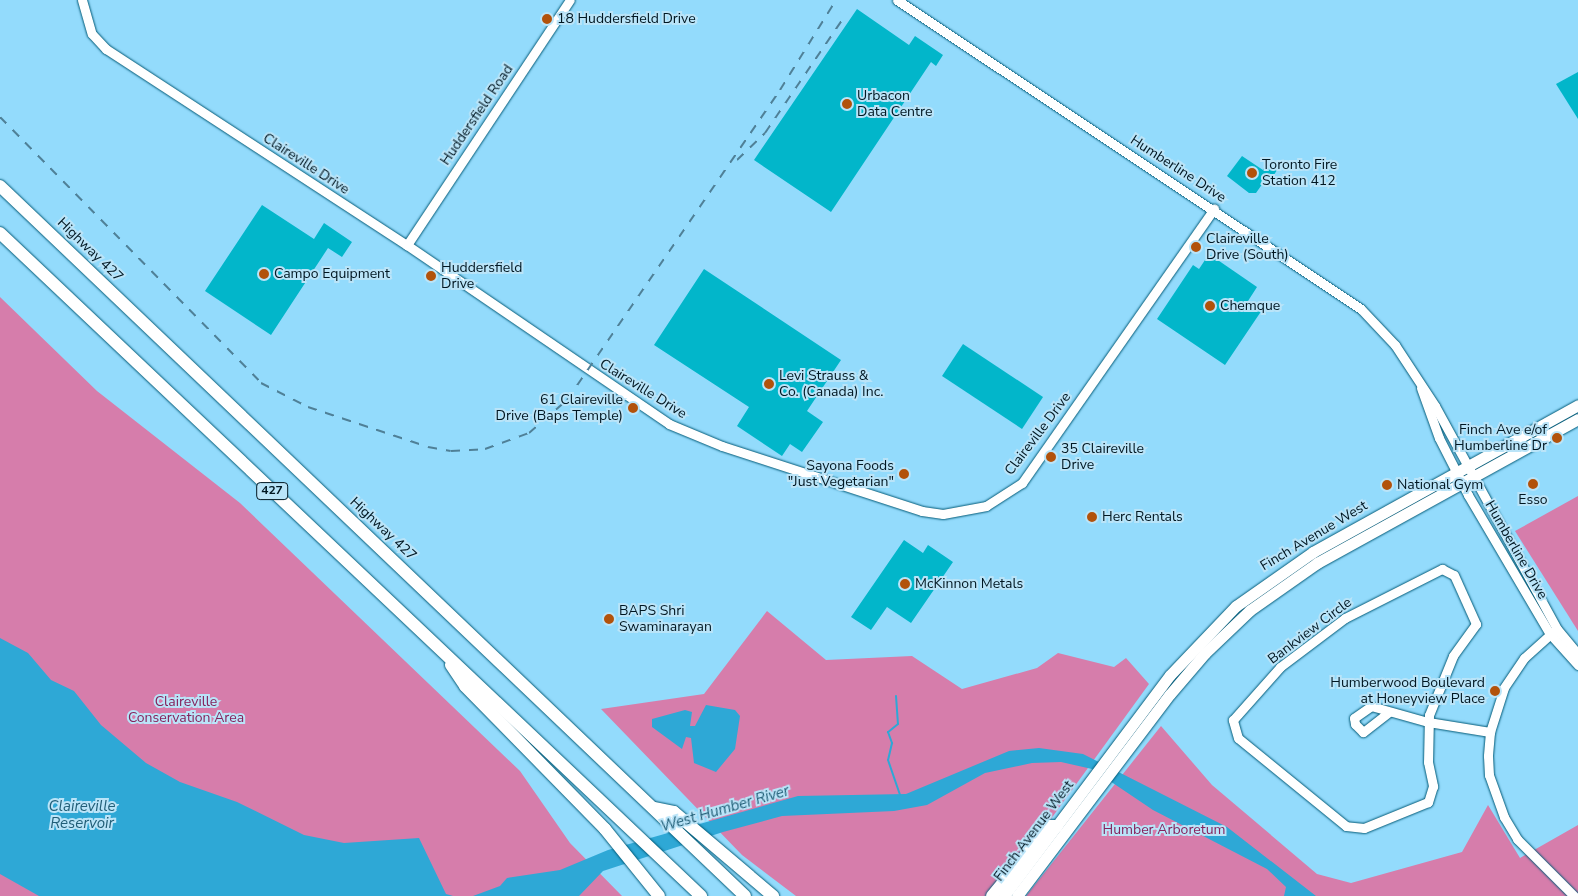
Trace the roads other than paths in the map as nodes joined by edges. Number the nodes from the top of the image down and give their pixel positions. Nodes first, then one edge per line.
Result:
1 (82, 0) edge
2 (570, 0) edge
3 (897, 0) edge
4 (0, 186) edge
5 (1214, 209) junction
6 (0, 233) edge
7 (407, 245) junction
8 (1420, 385) junction
9 (1578, 405) edge
10 (1578, 419) edge
11 (1468, 466) junction
12 (1456, 472) junction
13 (1474, 476) junction
14 (1462, 483) junction
15 (1554, 632) junction
16 (442, 650) junction
17 (1578, 654) edge
18 (1578, 665) edge
19 (1389, 712) dead end
20 (1428, 722) junction
21 (1490, 732) junction
22 (1123, 748) junction
23 (1085, 797) junction
24 (653, 807) junction
25 (1057, 826) junction
26 (656, 891) edge
27 (701, 896) edge
28 (745, 896) edge
29 (773, 896) edge
30 (992, 896) edge
31 (1004, 896) edge
32 (1017, 896) edge
33 (1574, 896) edge

1 - 7 street, Claireville Drive
2 - 7 street, Huddersfield Road
3 - 5 street, Humberline Drive
4 - 24 highway, Highway 427 / 427
5 - 7 street, Claireville Drive
5 - 8 street, Humberline Drive
6 - 16 highway, 427
8 - 11 street, Humberline Drive
8 - 12 street, Humberline Drive
9 - 11 main road, Finch Avenue West
10 - 13 main road, Finch Avenue West
11 - 12 main road, Finch Avenue West
11 - 13 street, Humberline Drive
12 - 14 street, Humberline Drive
12 - 22 main road, Finch Avenue West
13 - 14 main road, Finch Avenue West
13 - 15 street, Humberline Drive
14 - 15 street, Humberline Drive
14 - 22 main road, Finch Avenue West
15 - 17 street, Humberline Drive
15 - 18 street, Humberline Drive
15 - 21 street
16 - 26 highway
16 - 27 highway, 427
19 - 20 street
20 - 20 street, Bankview Circle
20 - 21 street
21 - 33 street
22 - 23 main road, Finch Avenue West
23 - 25 main road, Finch Avenue West
23 - 32 main road, Finch Avenue West
24 - 28 highway, Highway 427 / 427
24 - 29 highway
25 - 30 highway
25 - 31 main road, Finch Avenue West

